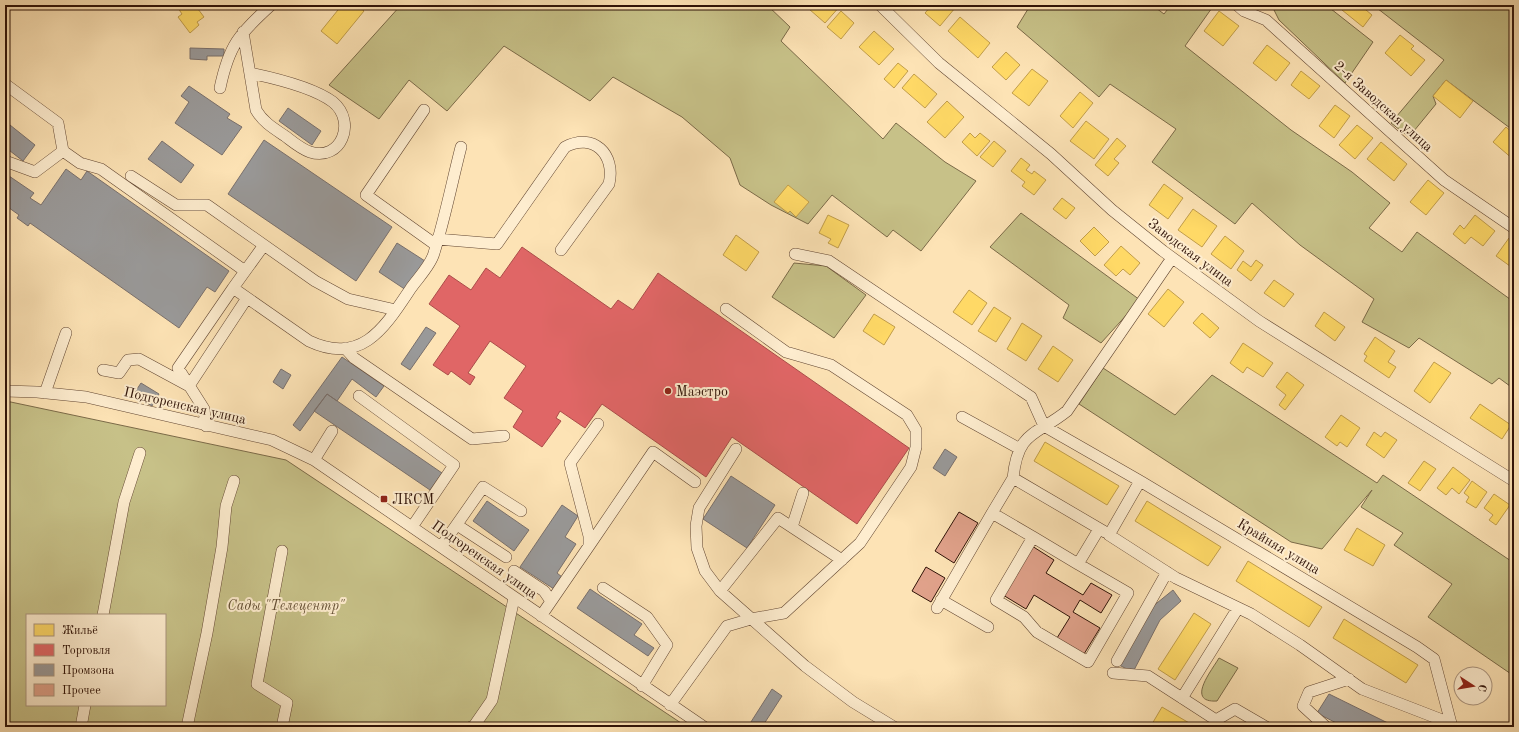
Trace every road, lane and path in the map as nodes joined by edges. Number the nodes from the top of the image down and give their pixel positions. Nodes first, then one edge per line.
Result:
1 (271, 5) edge
2 (880, 5) edge
3 (1237, 5) edge
4 (246, 29) junction
5 (250, 73) junction
6 (5, 84) edge
7 (220, 88) dead end
8 (424, 110) dead end
9 (461, 147) dead end
10 (63, 151) junction
11 (5, 161) edge
12 (131, 176) dead end
13 (1514, 228) edge
14 (436, 242) junction
15 (264, 245) junction
16 (561, 250) dead end
17 (795, 254) dead end
18 (1172, 258) junction
19 (245, 271) junction
20 (233, 288) junction
21 (247, 298) junction
22 (726, 308) dead end
23 (396, 310) junction
24 (66, 333) dead end
25 (345, 348) junction
26 (102, 370) dead end
27 (189, 386) junction
28 (5, 391) edge
29 (45, 393) junction
30 (359, 396) dead end
31 (962, 417) dead end
32 (598, 424) dead end
33 (206, 426) junction
34 (1046, 426) junction
35 (332, 431) dead end
36 (504, 436) dead end
37 (1020, 448) junction
38 (736, 449) dead end
39 (140, 453) dead end
40 (314, 460) junction
41 (1013, 478) junction
42 (234, 481) dead end
43 (1140, 481) junction
44 (1514, 481) edge
45 (695, 482) dead end
46 (803, 493) dead end
47 (521, 511) dead end
48 (992, 513) junction
49 (457, 524) junction
50 (412, 527) junction
51 (792, 527) junction
52 (1104, 532) junction
53 (1033, 537) junction
54 (590, 546) junction
55 (442, 547) junction
56 (282, 551) dead end
57 (506, 557) dead end
58 (842, 560) junction
59 (1078, 564) junction
60 (514, 571) dead end
61 (1167, 572) junction
62 (603, 588) dead end
63 (720, 591) junction
64 (514, 598) junction
65 (552, 601) junction
66 (1238, 608) junction
67 (103, 614) edge
68 (541, 616) junction
69 (751, 619) junction
70 (988, 627) dead end
71 (1117, 661) dead end
72 (1113, 673) dead end
73 (1349, 679) junction
74 (642, 686) junction
75 (1182, 698) junction
76 (670, 705) junction
77 (85, 706) edge
78 (1451, 725) edge
79 (81, 727) edge
80 (187, 727) edge
81 (282, 727) edge
82 (473, 727) edge
83 (704, 727) edge
84 (894, 727) edge
85 (1266, 727) edge
86 (1326, 727) edge

1 - 4 street
2 - 18 street, Заводская улица
3 - 13 street, 2-я Заводская улица
4 - 5 street
4 - 7 street
5 - 5 street
6 - 10 street
8 - 14 street
9 - 14 street
10 - 11 street
10 - 19 street
12 - 15 street
14 - 16 street
14 - 23 street
15 - 19 street
15 - 23 street
17 - 34 street
18 - 34 street
18 - 44 street, Заводская улица
19 - 20 street
20 - 21 street
20 - 27 street
21 - 25 street
21 - 27 street
22 - 58 street
23 - 25 street
24 - 29 street
25 - 36 street
26 - 27 street
27 - 33 street
28 - 29 street, Подгоренская улица
29 - 33 street, Подгоренская улица
30 - 50 street
31 - 37 street
32 - 54 street
33 - 40 street, Подгоренская улица
34 - 37 street
34 - 43 street, Крайняя улица
35 - 40 street
37 - 41 street
38 - 63 street
39 - 67 street
40 - 50 street, Подгоренская улица
41 - 48 street
41 - 52 street
42 - 80 street
43 - 52 street
43 - 78 street, Крайняя улица
45 - 54 street
46 - 51 street
47 - 49 street
48 - 53 street
48 - 70 street
49 - 55 street
49 - 57 street
50 - 55 street, Подгоренская улица
51 - 58 street
51 - 63 street
52 - 59 street
52 - 61 street
53 - 59 street
53 - 59 street
54 - 65 street
55 - 64 street, Подгоренская улица
56 - 81 street
58 - 69 street
60 - 65 street
61 - 66 street
61 - 71 street
62 - 74 street
63 - 69 street
64 - 68 street, Подгоренская улица
64 - 82 street
65 - 68 street
66 - 73 street
66 - 75 street
68 - 74 street, Подгоренская улица
69 - 76 street
69 - 84 street
72 - 75 street
73 - 78 street
73 - 86 street
74 - 76 street, Подгоренская улица
75 - 85 street
76 - 83 street, Подгоренская улица
77 - 79 street

